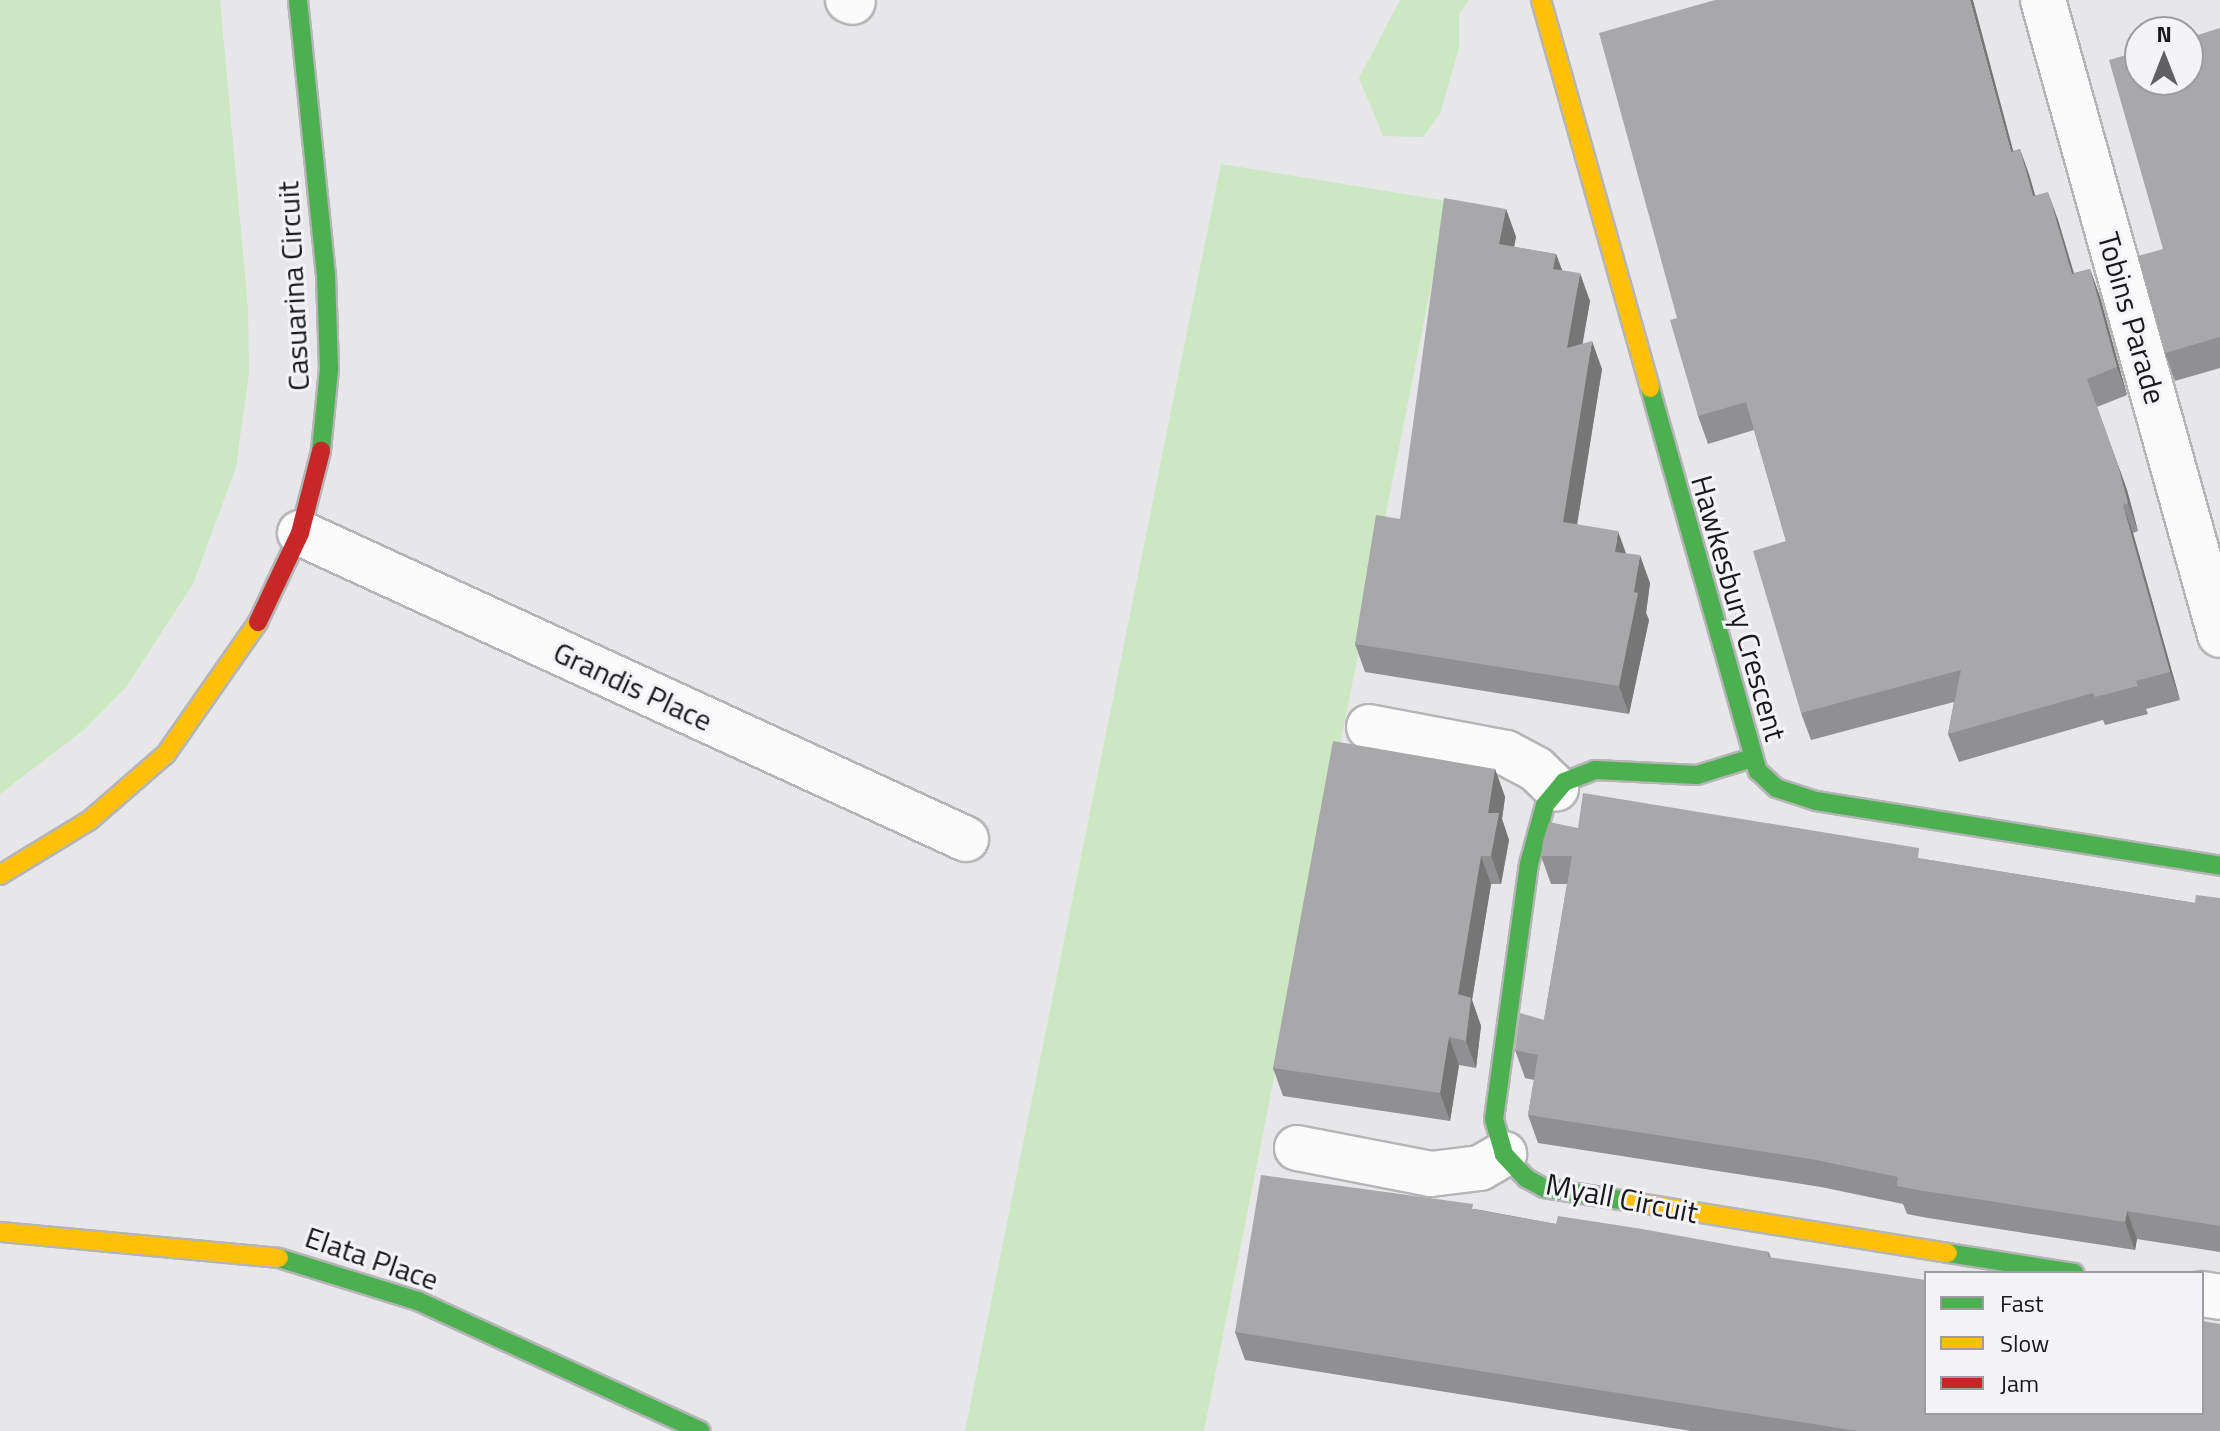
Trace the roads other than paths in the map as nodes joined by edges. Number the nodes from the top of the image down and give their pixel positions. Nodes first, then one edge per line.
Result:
1 (298, 0) edge
2 (1541, 0) edge
3 (2043, 0) edge
4 (300, 533) junction
5 (2220, 635) edge
6 (1369, 727) dead end
7 (1752, 758) junction
8 (1551, 797) junction
9 (966, 839) dead end
10 (2220, 866) edge
11 (0, 875) edge
12 (1297, 1148) dead end
13 (1504, 1154) junction
14 (0, 1232) edge
15 (2062, 1271) edge
16 (701, 1431) edge

1 - 4 street, Casuarina Circuit
2 - 7 street, Hawkesbury Crescent
3 - 5 street, Tobins Parade
4 - 9 street, Grandis Place
4 - 11 street, Casuarina Circuit
6 - 8 street
7 - 8 street
7 - 10 street, Hawkesbury Crescent
8 - 13 street
12 - 13 street
13 - 15 street, Myall Circuit
14 - 16 street, Elata Place

